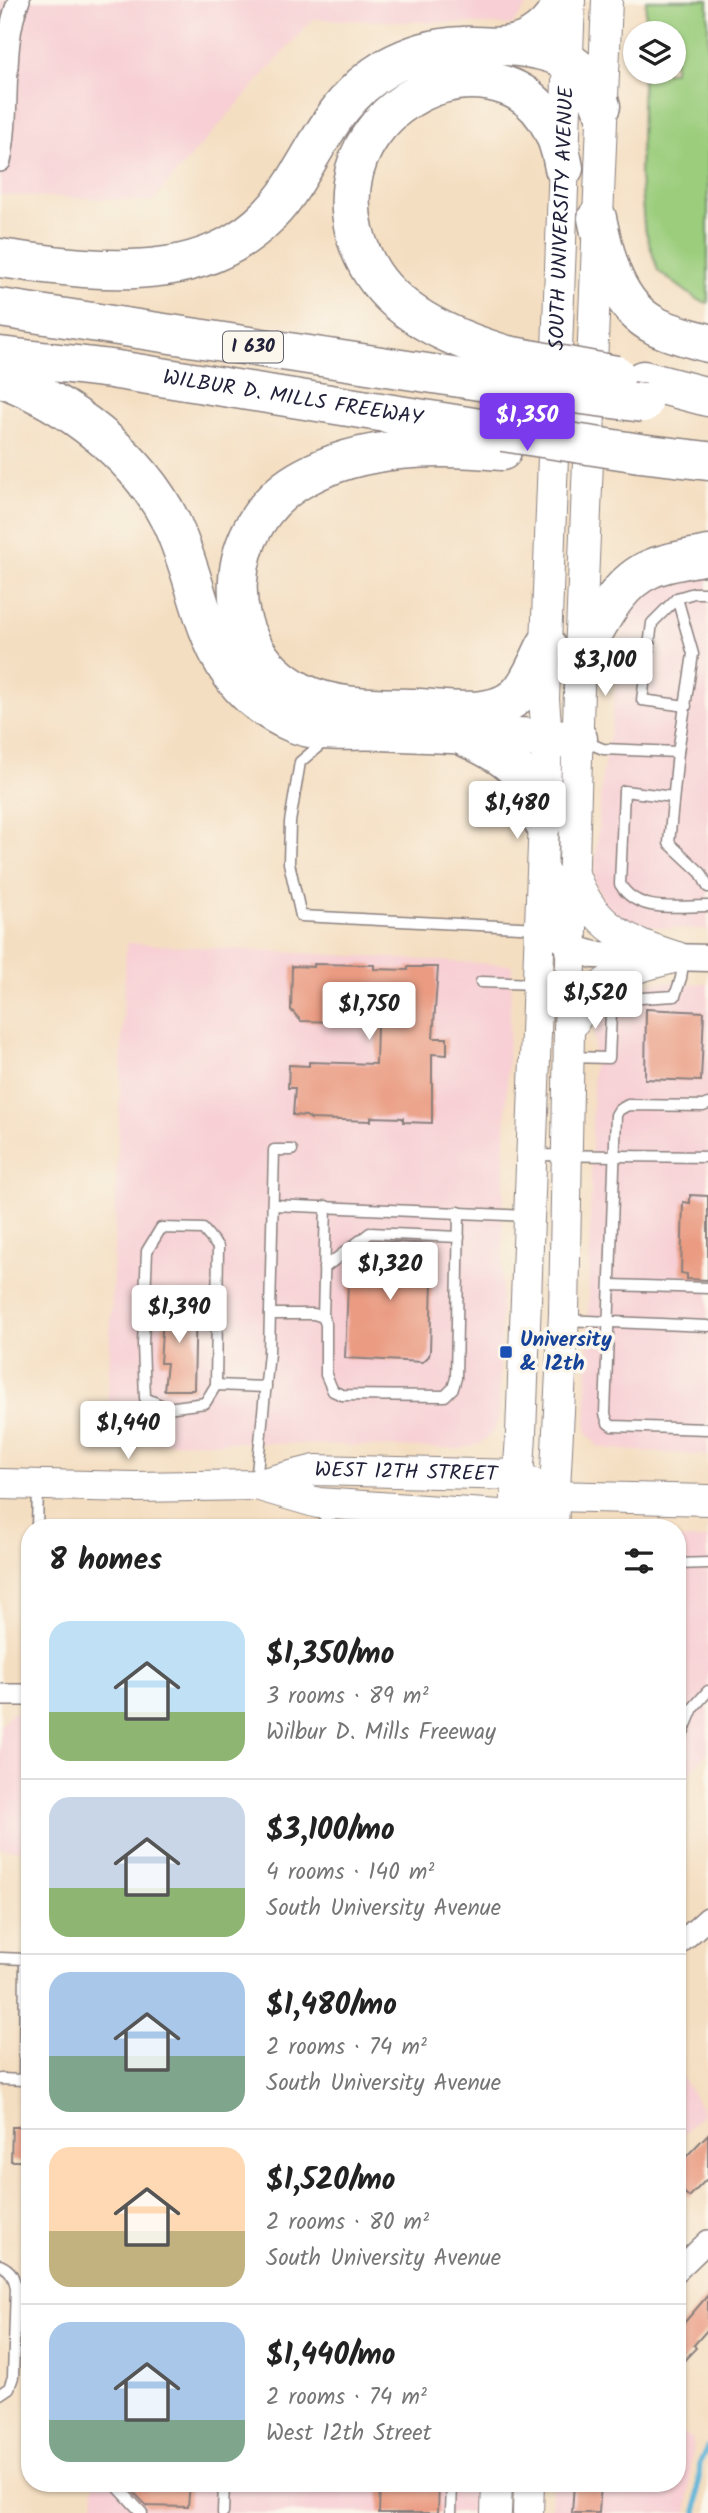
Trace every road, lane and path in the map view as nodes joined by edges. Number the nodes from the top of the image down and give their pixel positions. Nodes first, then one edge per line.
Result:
1 (19, 0) edge
2 (564, 0) edge
3 (570, 0) edge
4 (607, 0) edge
5 (3, 26) edge
6 (506, 46) junction
7 (568, 61) junction
8 (601, 106) junction
9 (0, 161) edge
10 (564, 168) junction
11 (597, 218) junction
12 (0, 258) edge
13 (0, 308) edge
14 (708, 343) edge
15 (0, 356) edge
16 (507, 370) junction
17 (0, 377) edge
18 (643, 391) junction
19 (708, 397) edge
20 (708, 408) edge
21 (503, 442) junction
22 (708, 461) edge
23 (708, 555) edge
24 (708, 593) edge
25 (677, 598) junction
26 (563, 650) junction
27 (686, 706) junction
28 (339, 732) junction
29 (459, 734) junction
30 (557, 748) junction
31 (678, 752) junction
32 (673, 797) junction
33 (543, 822) junction
34 (573, 874) junction
35 (708, 887) edge
36 (708, 906) edge
37 (539, 928) junction
38 (572, 948) junction
39 (690, 957) edge
40 (481, 982) dead end
41 (536, 984) junction
42 (569, 1044) junction
43 (708, 1104) edge
44 (292, 1150) dead end
45 (532, 1156) junction
46 (567, 1156) junction
47 (615, 1156) junction
48 (708, 1157) edge
49 (273, 1205) junction
50 (326, 1206) junction
51 (459, 1212) junction
52 (530, 1216) junction
53 (459, 1237) junction
54 (324, 1268) junction
55 (611, 1285) junction
56 (708, 1288) edge
57 (270, 1314) junction
58 (323, 1317) junction
59 (564, 1320) junction
60 (609, 1321) junction
61 (708, 1326) edge
62 (216, 1385) junction
63 (266, 1387) junction
64 (708, 1429) edge
65 (518, 1475) junction
66 (0, 1484) edge
67 (38, 1485) junction
68 (255, 1485) junction
69 (554, 1496) junction
70 (708, 1500) edge
71 (327, 1516) edge
72 (37, 1519) edge
73 (473, 1519) edge
74 (514, 1519) edge
75 (519, 1519) edge
76 (553, 1519) edge
77 (708, 1563) edge
78 (686, 1564) edge
79 (708, 1690) edge
80 (0, 1695) edge
81 (21, 1695) edge
82 (686, 1725) edge
83 (708, 1918) edge
84 (686, 1938) edge
85 (0, 1958) edge
86 (21, 1959) edge
87 (0, 2080) edge
88 (21, 2080) edge
89 (708, 2241) edge
90 (686, 2262) edge
91 (0, 2265) edge
92 (0, 2394) edge
93 (122, 2492) edge
94 (224, 2492) edge
95 (452, 2492) edge
96 (496, 2492) edge
97 (529, 2492) edge
98 (142, 2513) edge
99 (223, 2513) edge
100 (451, 2513) edge
101 (496, 2513) edge
102 (528, 2513) edge

1 - 5 street
2 - 6 highway
3 - 7 main road, SOUTH UNIVERSITY AVENUE
4 - 8 main road, SOUTH UNIVERSITY AVENUE
5 - 9 street
6 - 7 highway
6 - 12 highway
7 - 8 highway
7 - 10 main road, SOUTH UNIVERSITY AVENUE
8 - 11 main road, SOUTH UNIVERSITY AVENUE
10 - 16 highway
10 - 26 main road, SOUTH UNIVERSITY AVENUE
11 - 14 highway
11 - 26 main road, SOUTH UNIVERSITY AVENUE
13 - 16 highway, I 630
15 - 21 highway, WILBUR D. MILLS FREEWAY / I 630
16 - 18 highway, I 630, bridge
17 - 28 highway
18 - 19 highway
18 - 20 highway, I 630
21 - 22 highway, bridge
21 - 26 highway
23 - 26 highway
24 - 25 lane
25 - 27 lane
25 - 27 lane
26 - 30 main road, SOUTH UNIVERSITY AVENUE
27 - 31 lane
28 - 29 highway
28 - 37 lane
29 - 30 highway
29 - 33 highway
30 - 31 lane
30 - 33 main road, SOUTH UNIVERSITY AVENUE
30 - 34 main road, SOUTH UNIVERSITY AVENUE
30 - 38 street
31 - 32 lane
32 - 35 lane
32 - 36 lane
33 - 37 main road, SOUTH UNIVERSITY AVENUE
34 - 38 main road, SOUTH UNIVERSITY AVENUE
34 - 39 main road
37 - 41 main road, SOUTH UNIVERSITY AVENUE
38 - 39 street
38 - 42 main road, SOUTH UNIVERSITY AVENUE
39 - 42 main road
39 - 42 lane
40 - 41 lane
41 - 45 main road, SOUTH UNIVERSITY AVENUE
42 - 46 main road, SOUTH UNIVERSITY AVENUE
43 - 47 lane
44 - 49 lane
45 - 46 lane
45 - 52 main road, SOUTH UNIVERSITY AVENUE
46 - 47 lane
46 - 59 main road, SOUTH UNIVERSITY AVENUE
47 - 48 lane
47 - 55 lane
49 - 50 lane
49 - 57 lane
50 - 51 lane
50 - 54 lane
51 - 52 lane
51 - 53 lane
52 - 65 main road, SOUTH UNIVERSITY AVENUE
53 - 54 lane
53 - 58 lane
54 - 58 lane
55 - 56 lane
55 - 60 lane
57 - 58 lane
57 - 63 lane
59 - 60 lane
59 - 69 main road, SOUTH UNIVERSITY AVENUE
60 - 61 lane
60 - 64 lane
62 - 62 lane
62 - 63 lane
63 - 68 lane
65 - 68 main road, WEST 12TH STREET
65 - 69 main road, WEST 12TH STREET
65 - 74 main road, SOUTH UNIVERSITY AVENUE
66 - 67 main road, WEST 12TH STREET
67 - 68 main road, WEST 12TH STREET
67 - 72 lane
68 - 71 main road, WEST 12TH STREET
69 - 70 main road, WEST 12TH STREET
69 - 75 main road, WEST 12TH STREET
69 - 76 main road, SOUTH UNIVERSITY AVENUE
71 - 73 main road, WEST 12TH STREET
77 - 78 lane
79 - 82 lane
80 - 81 street
83 - 84 street
85 - 86 lane
87 - 88 lane
89 - 90 street
91 - 92 lane
93 - 98 lane
94 - 99 lane
95 - 100 lane
96 - 101 main road
97 - 102 main road

